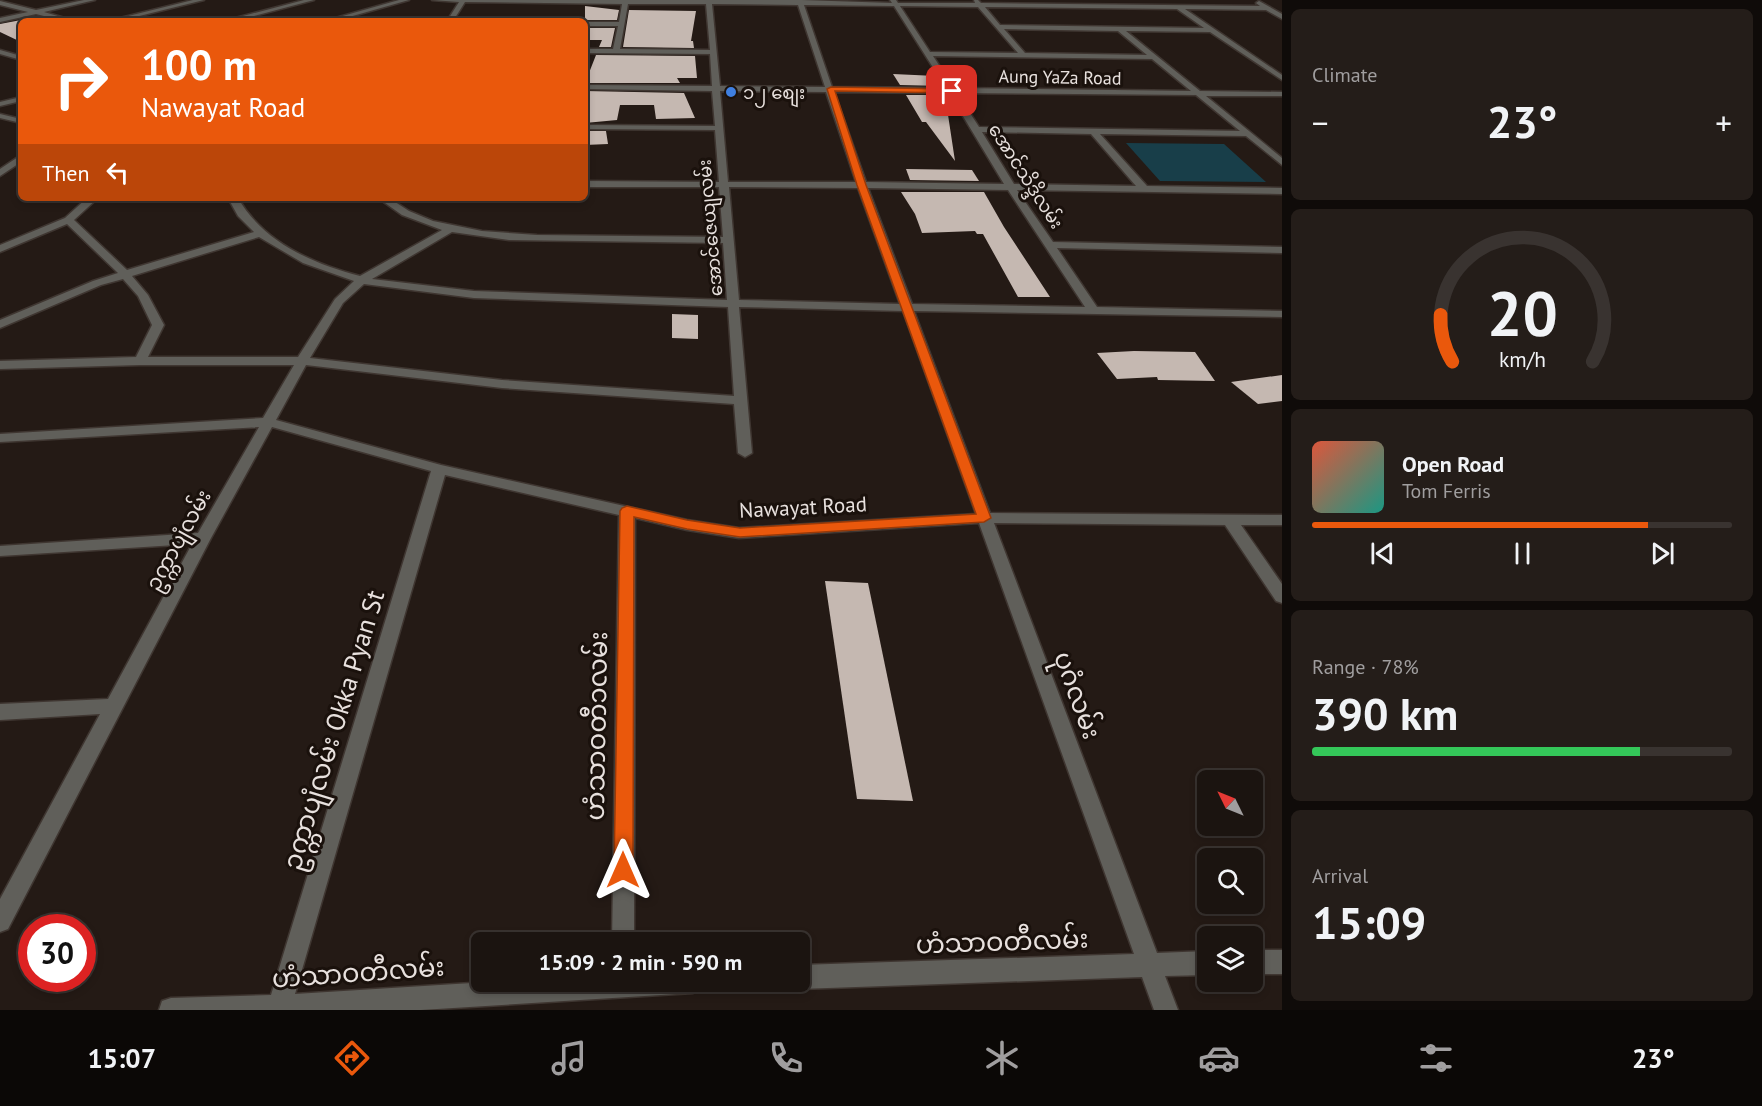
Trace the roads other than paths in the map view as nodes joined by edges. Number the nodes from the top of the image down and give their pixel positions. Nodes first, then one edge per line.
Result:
1 (92, 0) edge
2 (201, 0) edge
3 (311, 0) edge
4 (406, 0) edge
5 (435, 0) edge
6 (464, 0) edge
7 (1168, 0) edge
8 (1253, 0) edge
9 (546, 1) edge
10 (626, 1) edge
11 (709, 2) edge
12 (800, 2) edge
13 (895, 2) edge
14 (0, 3) edge
15 (978, 3) edge
16 (1179, 7) junction
17 (1266, 8) junction
18 (36, 12) junction
19 (1282, 17) edge
20 (60, 18) edge
21 (124, 18) edge
22 (239, 18) edge
23 (339, 18) edge
24 (452, 18) edge
25 (0, 20) edge
26 (588, 24) edge
27 (621, 24) junction
28 (999, 27) junction
29 (1120, 29) junction
30 (1212, 30) junction
31 (588, 51) edge
32 (616, 51) junction
33 (0, 52) edge
34 (713, 52) junction
35 (928, 54) junction
36 (1023, 56) junction
37 (18, 57) edge
38 (1154, 57) junction
39 (1282, 78) edge
40 (588, 87) edge
41 (716, 88) junction
42 (831, 89) junction
43 (952, 91) junction
44 (1197, 93) junction
45 (1282, 94) edge
46 (18, 100) edge
47 (0, 105) edge
48 (0, 116) edge
49 (18, 121) edge
50 (588, 127) edge
51 (719, 128) junction
52 (976, 129) junction
53 (1093, 131) junction
54 (1247, 134) junction
55 (18, 160) edge
56 (1282, 162) edge
57 (0, 173) edge
58 (588, 184) edge
59 (862, 185) junction
60 (723, 186) junction
61 (1010, 186) junction
62 (1144, 189) junction
63 (1282, 191) edge
64 (90, 201) edge
65 (235, 201) edge
66 (387, 201) edge
67 (68, 220) junction
68 (450, 229) junction
69 (261, 233) junction
70 (728, 240) junction
71 (1051, 245) junction
72 (0, 249) edge
73 (1282, 250) edge
74 (125, 275) junction
75 (362, 280) junction
76 (733, 303) junction
77 (909, 307) junction
78 (1093, 310) junction
79 (1282, 314) edge
80 (0, 324) edge
81 (140, 360) junction
82 (302, 361) junction
83 (0, 365) edge
84 (741, 400) junction
85 (268, 422) junction
86 (0, 438) edge
87 (745, 453) dead end
88 (439, 469) junction
89 (627, 511) junction
90 (984, 518) junction
91 (1230, 520) junction
92 (1282, 520) edge
93 (203, 538) junction
94 (0, 551) edge
95 (1282, 597) edge
96 (113, 706) junction
97 (0, 712) edge
98 (0, 921) edge
99 (623, 932) edge
100 (1263, 962) edge
101 (1282, 962) edge
102 (1197, 963) edge
103 (1149, 964) junction
104 (810, 977) edge
105 (485, 992) edge
106 (279, 1007) junction
107 (171, 1010) edge
108 (1166, 1010) edge

1 - 18 street
2 - 21 street
3 - 22 street
4 - 23 street
5 - 6 street
6 - 9 street
6 - 24 street
7 - 16 street
8 - 17 street
9 - 10 street
10 - 11 street
10 - 27 street
11 - 12 street
11 - 34 street, အောင်ဇေယျလမ်း
12 - 13 street
12 - 42 street, ပုဂံလမ်း
13 - 15 street
13 - 35 street, အောင်သိဒ္ဒိလမ်း
14 - 18 street
15 - 16 street
15 - 28 street
16 - 17 street
16 - 30 street
17 - 19 street
18 - 20 street
18 - 25 street
26 - 27 street
27 - 32 street
28 - 29 street
28 - 36 street
29 - 30 street
29 - 38 street
30 - 39 street
31 - 32 street
32 - 34 street
33 - 37 street
34 - 41 street, အောင်ဇေယျလမ်း
35 - 36 street
35 - 43 street, အောင်သိဒ္ဒိလမ်း
36 - 38 street
38 - 44 street
40 - 41 street, Aung YaZa Road
41 - 42 street, Aung YaZa Road
41 - 51 street, အောင်ဇေယျလမ်း
42 - 43 street, Aung YaZa Road
42 - 59 street, ပုဂံလမ်း
43 - 44 street, Aung YaZa Road
43 - 52 street, အောင်သိဒ္ဒိလမ်း
44 - 45 street, Aung YaZa Road
44 - 54 street
46 - 47 street
48 - 49 street
50 - 51 street
51 - 60 street, အောင်ဇေယျလမ်း
52 - 53 street
52 - 61 street, အောင်သိဒ္ဒိလမ်း
53 - 54 street
53 - 62 street
54 - 56 street
55 - 57 street
58 - 60 street
59 - 60 street
59 - 61 street
59 - 77 street, ပုဂံလမ်း
60 - 70 street, အောင်ဇေယျလမ်း
61 - 62 street
61 - 71 street, အောင်သိဒ္ဒိလမ်း
62 - 63 street
64 - 67 street
65 - 69 street
66 - 68 street
67 - 72 street
67 - 74 street
68 - 70 street
68 - 75 street, ဥက္ကာပျံလမ်း
69 - 74 street
69 - 75 street
70 - 76 street, အောင်ဇေယျလမ်း
71 - 73 street
71 - 78 street, အောင်သိဒ္ဒိလမ်း
74 - 80 street
74 - 81 street
75 - 76 street
75 - 82 street, ဥက္ကာပျံလမ်း
76 - 77 street
76 - 84 street, အောင်ဇေယျလမ်း
77 - 78 street
77 - 90 street, ပုဂံလမ်း
78 - 79 street
81 - 82 street
81 - 83 street
82 - 84 street
82 - 85 street, ဥက္ကာပျံလမ်း
84 - 87 street, အောင်ဇေယျလမ်း
85 - 86 street, Nawayat Road
85 - 88 street, Nawayat Road
85 - 93 street, ဥက္ကာပျံလမ်း
88 - 89 street, Nawayat Road
88 - 106 street, ဥက္ကာပျံလမ်း Okka Pyan St
89 - 90 street, Nawayat Road
89 - 99 street, ဟံသာဝတီ၁လမ်း
90 - 91 street, Nawayat Road
90 - 103 street, ပုဂံလမ်း
91 - 92 street, Nawayat Road
91 - 95 street
93 - 94 street
93 - 96 street, ဥက္ကာပျံလမ်း
96 - 97 street
96 - 98 street, ဥက္ကာပျံလမ်း
100 - 101 street
102 - 103 street, ဟံသာဝတီလမ်း
103 - 104 street, ဟံသာဝတီလမ်း
103 - 108 street, ပုဂံလမ်း
105 - 106 street, ဟံသာဝတီလမ်း
106 - 107 street, ဟံသာဝတီလမ်း

